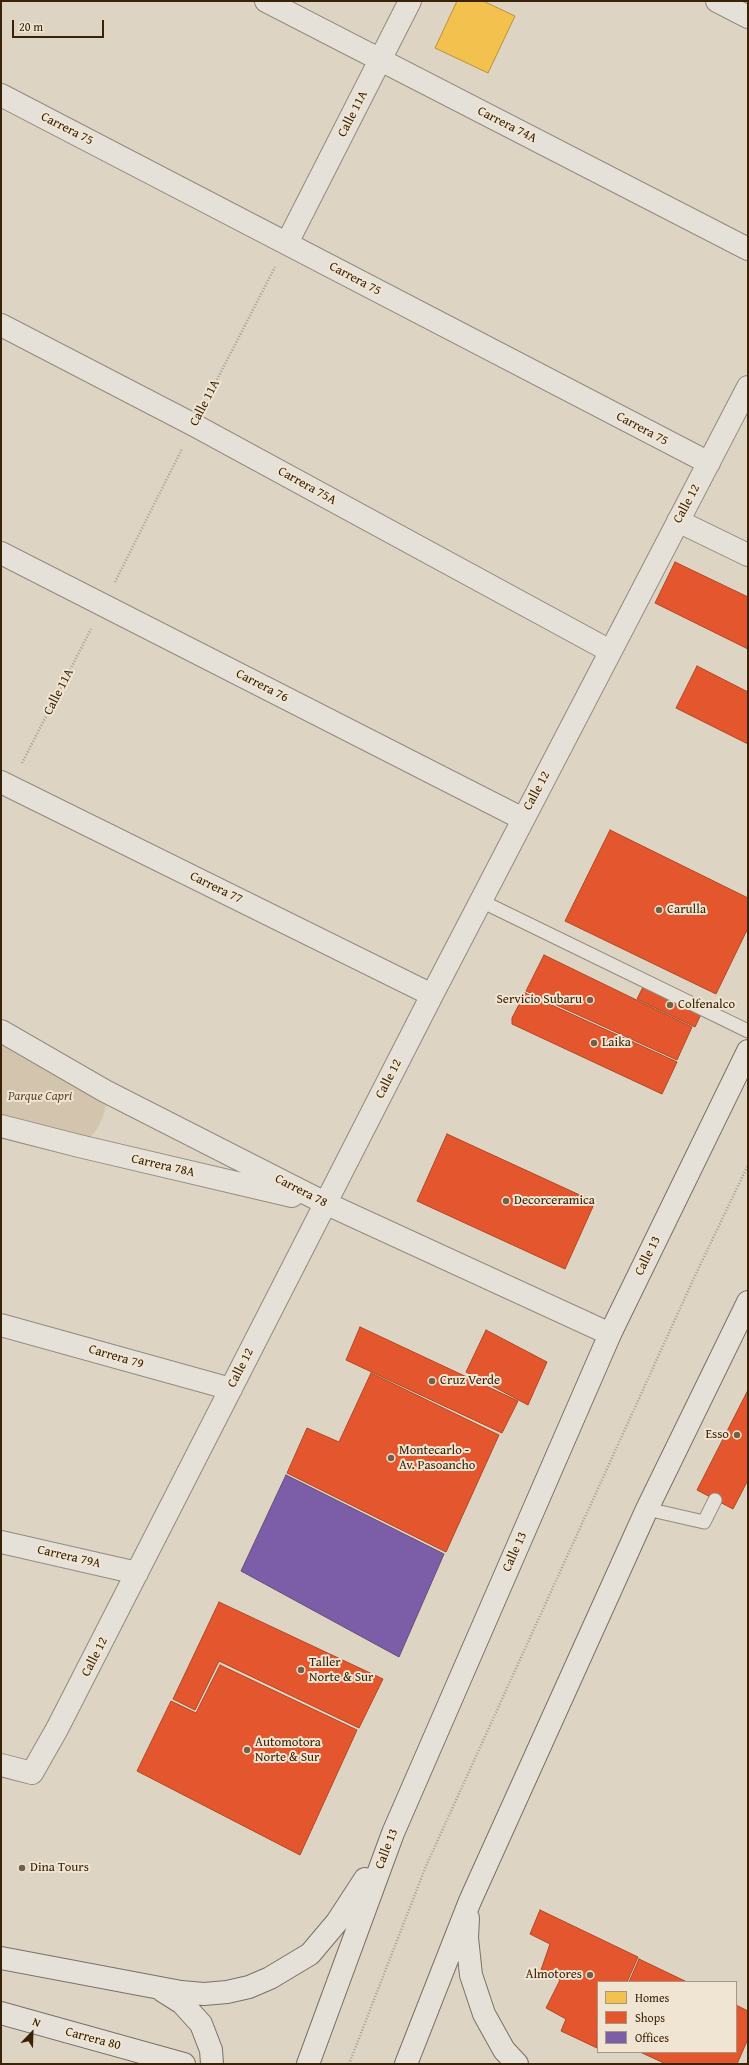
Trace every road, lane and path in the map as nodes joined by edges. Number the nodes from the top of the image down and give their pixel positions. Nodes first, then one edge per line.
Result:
1 (266, 1) edge
2 (410, 1) edge
3 (717, 1) edge
4 (748, 17) edge
5 (380, 60) junction
6 (1, 95) edge
7 (287, 243) junction
8 (748, 249) edge
9 (1, 325) edge
10 (748, 387) edge
11 (194, 425) junction
12 (709, 463) junction
13 (678, 521) junction
14 (1, 553) edge
15 (748, 555) edge
16 (103, 605) junction
17 (610, 651) junction
18 (6, 784) edge
19 (523, 819) junction
20 (481, 901) junction
21 (432, 995) junction
22 (1, 1031) edge
23 (748, 1031) edge
24 (748, 1051) edge
25 (1, 1126) edge
26 (748, 1165) edge
27 (325, 1203) junction
28 (748, 1302) edge
29 (1, 1325) edge
30 (610, 1334) junction
31 (231, 1389) junction
32 (715, 1500) dead end
33 (647, 1509) junction
34 (1, 1542) edge
35 (137, 1573) junction
36 (1, 1765) edge
37 (392, 1833) junction
38 (470, 1901) junction
39 (1, 1958) edge
40 (158, 1988) junction
41 (1, 2014) edge
42 (184, 2064) edge
43 (212, 2064) edge
44 (308, 2064) edge
45 (349, 2064) edge
46 (406, 2064) edge
47 (517, 2064) edge

1 - 5 street, Carrera 74A
2 - 5 street, Calle 11A
3 - 4 street
5 - 7 street, Calle 11A
5 - 8 street, Carrera 74A
6 - 7 street, Carrera 75
7 - 11 path, Calle 11A
7 - 12 street, Carrera 75
9 - 11 street, Carrera 75A
10 - 12 street, Calle 12
11 - 16 path, Calle 11A
11 - 17 street, Carrera 75A
12 - 13 street, Calle 12
13 - 15 street
13 - 17 street, Calle 12
14 - 16 street, Carrera 76
16 - 18 path, Calle 11A
16 - 19 street, Carrera 76
17 - 19 street, Calle 12
18 - 21 street, Carrera 77
19 - 20 street, Calle 12
20 - 21 street, Calle 12
20 - 23 lane
21 - 27 street, Calle 12
22 - 27 street, Carrera 78
24 - 30 street, Calle 13
25 - 27 street, Carrera 78A
26 - 45 path
27 - 30 street, Carrera 78
27 - 31 street, Calle 12
28 - 33 street
29 - 31 street, Carrera 79
30 - 37 street, Calle 13
31 - 35 street, Calle 12
32 - 33 lane
33 - 38 street
34 - 35 street, Carrera 79A
35 - 36 street, Calle 12
37 - 40 street
37 - 44 street, Calle 13
38 - 46 street
38 - 47 street
39 - 40 street
40 - 43 street
41 - 42 street, Carrera 80

